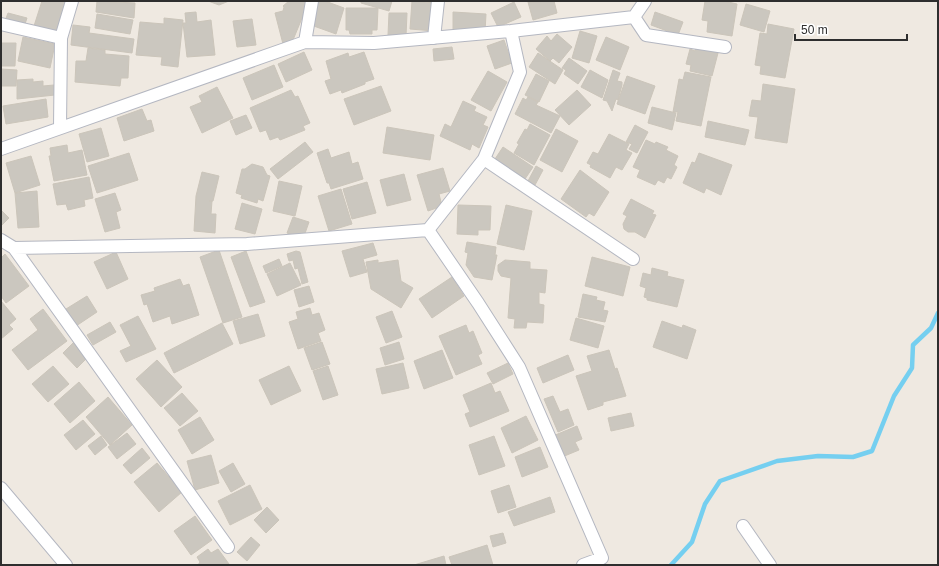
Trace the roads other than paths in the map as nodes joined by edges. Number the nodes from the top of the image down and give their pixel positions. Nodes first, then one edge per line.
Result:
1 (72, 1) edge
2 (312, 1) edge
3 (438, 1) edge
4 (645, 1) edge
5 (634, 17) junction
6 (1, 24) edge
7 (511, 31) junction
8 (61, 38) junction
9 (434, 38) junction
10 (305, 42) junction
11 (725, 47) dead end
12 (60, 127) junction
13 (1, 148) edge
14 (484, 159) junction
15 (428, 230) junction
16 (1, 240) edge
17 (14, 248) junction
18 (633, 259) dead end
19 (1, 488) edge
20 (743, 526) dead end
21 (228, 547) dead end
22 (66, 565) edge
23 (583, 565) edge
24 (770, 565) edge

1 - 8 street
2 - 10 street
3 - 9 street
4 - 5 street
5 - 7 street
5 - 11 street
6 - 8 street
7 - 9 street
7 - 14 street
8 - 12 street
9 - 10 street
10 - 12 street
12 - 13 street
14 - 15 street
14 - 18 street
15 - 17 street
15 - 23 street
16 - 17 street
17 - 21 street
19 - 22 street
20 - 24 street

